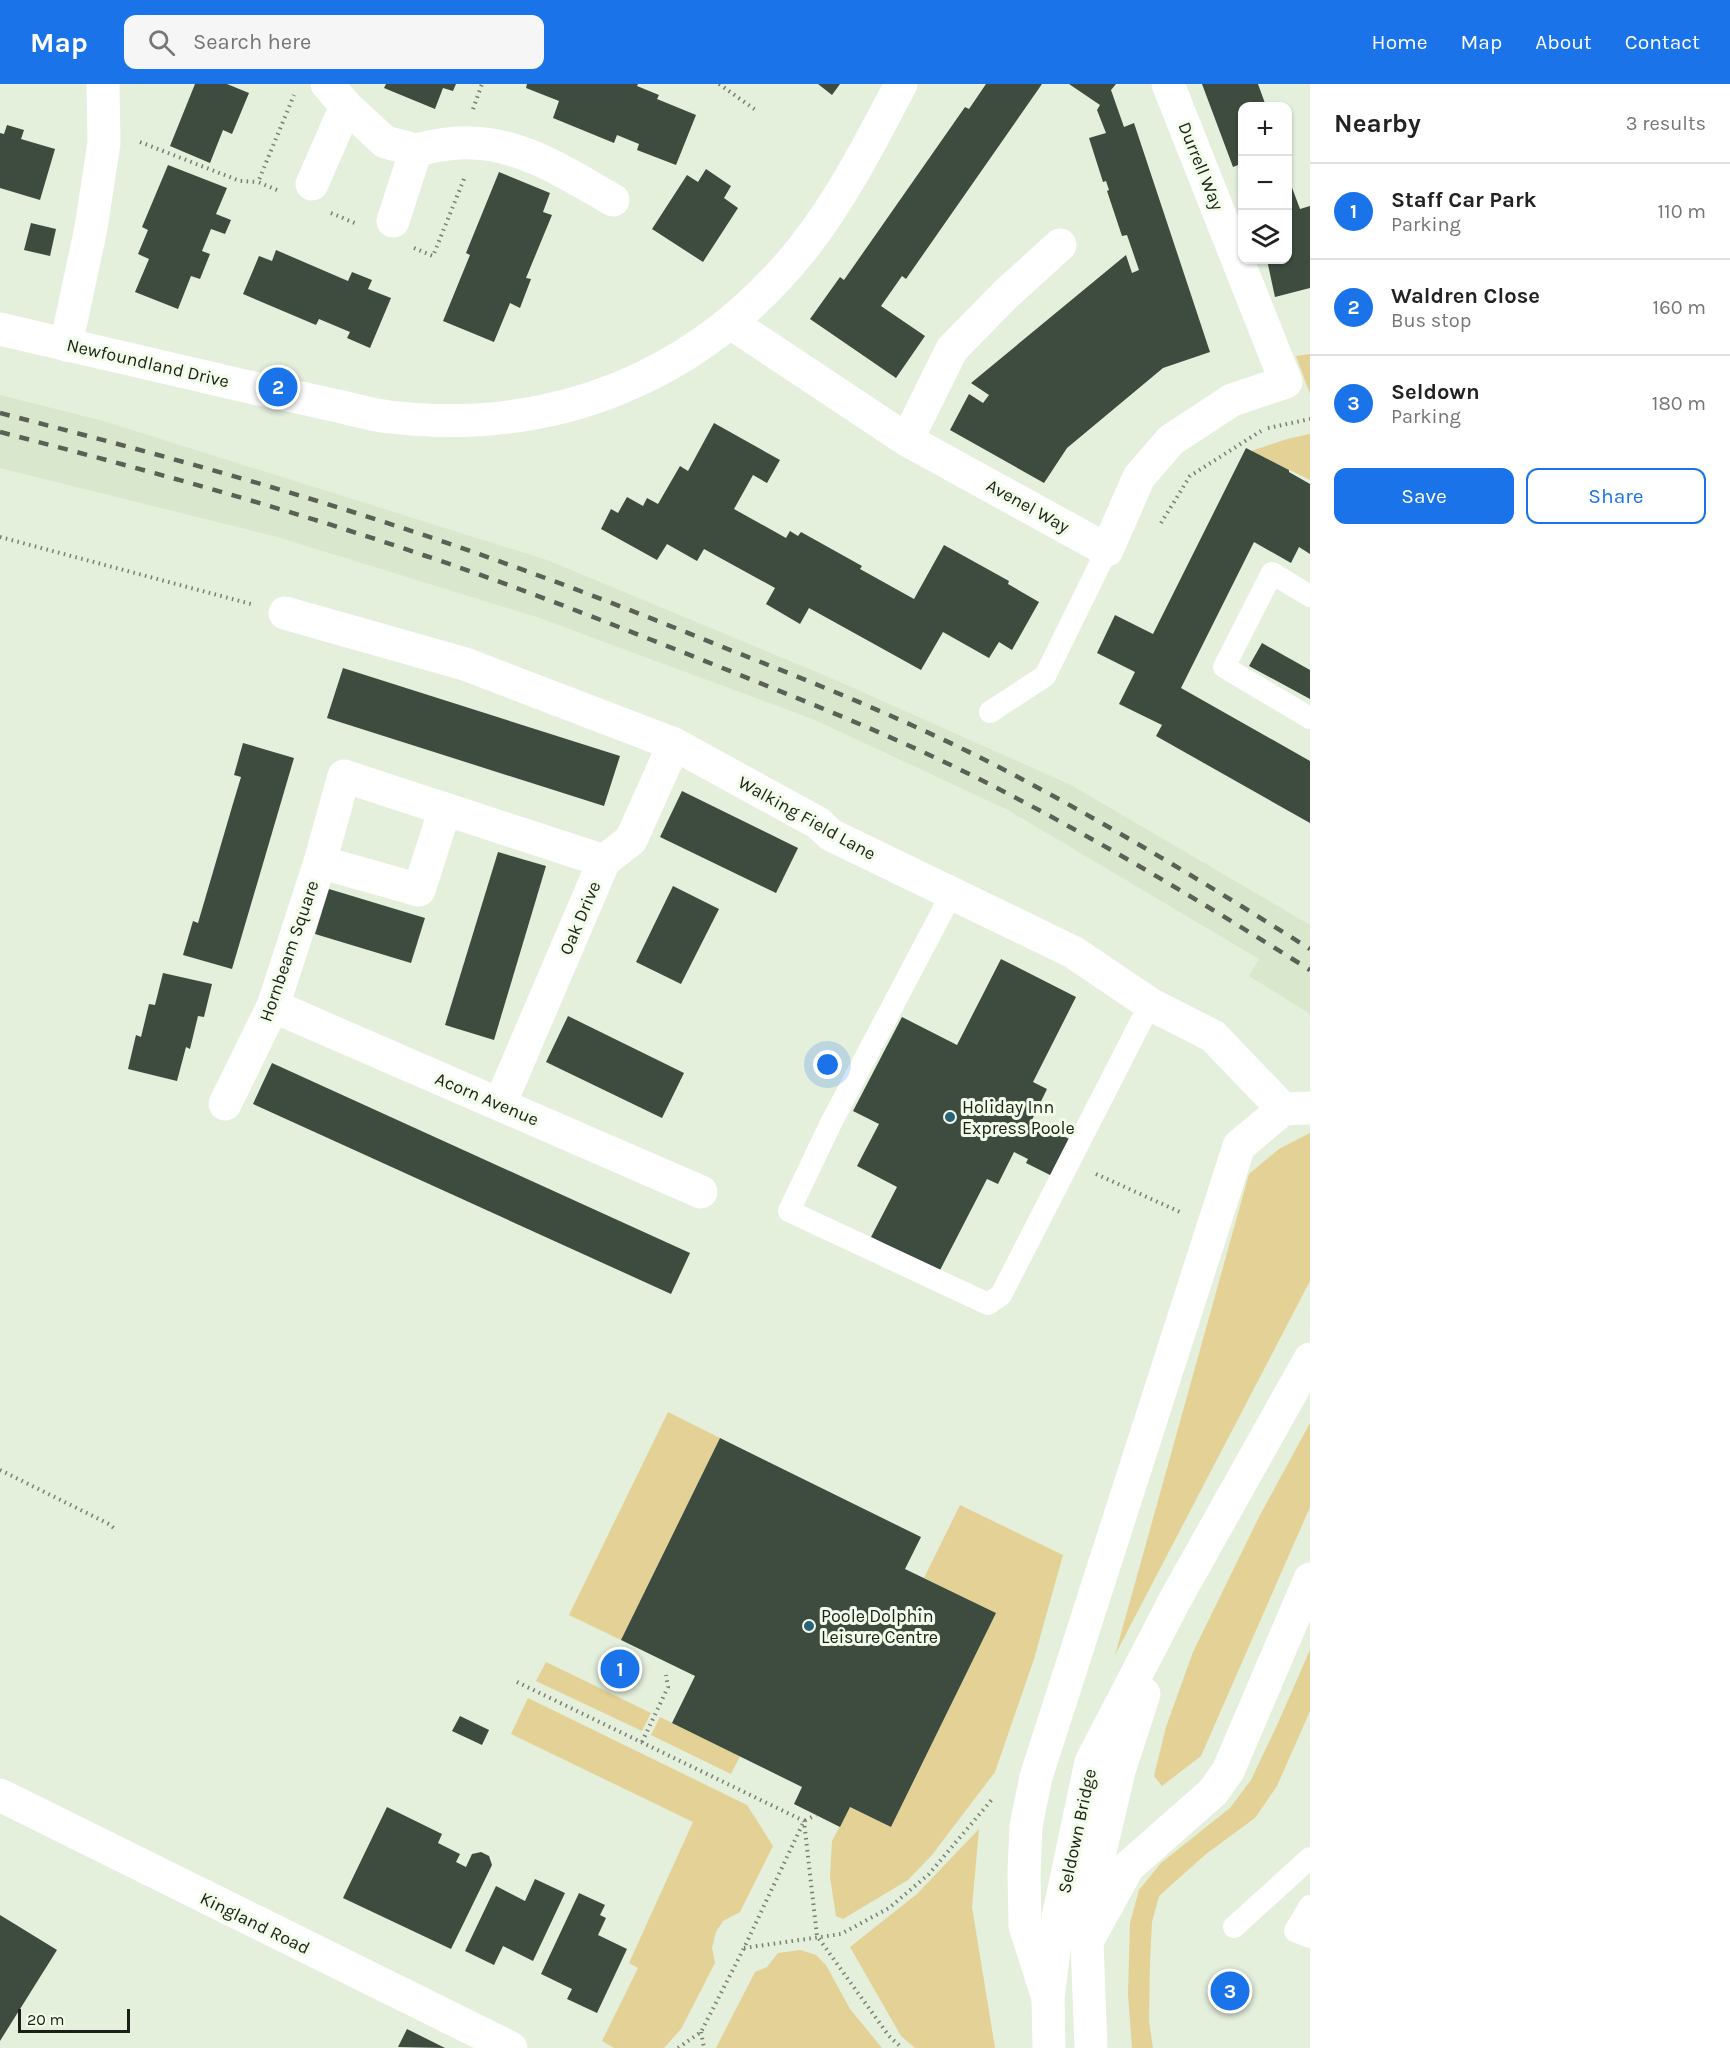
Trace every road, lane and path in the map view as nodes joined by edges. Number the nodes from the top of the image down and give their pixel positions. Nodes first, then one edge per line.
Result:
1 (103, 84) edge
2 (298, 84) edge
3 (719, 84) edge
4 (901, 84) edge
5 (1168, 84) edge
6 (337, 95) edge
7 (757, 111) dead end
8 (104, 128) junction
9 (472, 142) junction
10 (416, 150) junction
11 (258, 182) junction
12 (280, 191) dead end
13 (318, 197) joint
14 (613, 200) dead end
15 (390, 232) junction
16 (1060, 245) dead end
17 (731, 323) junction
18 (0, 329) edge
19 (66, 345) junction
20 (1310, 419) edge
21 (907, 440) junction
22 (1159, 526) dead end
23 (0, 537) edge
24 (1107, 550) junction
25 (1310, 596) edge
26 (285, 613) joint
27 (990, 712) dead end
28 (1310, 718) edge
29 (674, 744) junction
30 (445, 809) junction
31 (604, 861) junction
32 (320, 862) junction
33 (952, 893) junction
34 (1150, 1004) junction
35 (273, 1006) junction
36 (225, 1104) dead end
37 (500, 1104) junction
38 (1297, 1108) edge
39 (1070, 1162) junction
40 (701, 1192) dead end
41 (1184, 1202) dead end
42 (1180, 1212) junction
43 (1177, 1223) dead end
44 (1310, 1359) edge
45 (0, 1470) edge
46 (117, 1530) dead end
47 (1310, 1579) edge
48 (1176, 1598) junction
49 (666, 1675) dead end
50 (517, 1682) dead end
51 (642, 1742) junction
52 (998, 1789) dead end
53 (0, 1795) edge
54 (816, 1815) dead end
55 (804, 1821) junction
56 (1310, 1858) edge
57 (1310, 1906) edge
58 (1234, 1927) dead end
59 (817, 1936) junction
60 (1310, 1937) edge
61 (1088, 1941) junction
62 (744, 1948) junction
63 (1048, 1998) junction
64 (701, 2032) junction
65 (511, 2048) edge
66 (678, 2048) edge
67 (704, 2048) edge
68 (902, 2048) edge
69 (1049, 2048) edge
70 (1091, 2048) edge

1 - 8 street
2 - 11 path
3 - 7 path
4 - 17 street, Newfoundland Drive
5 - 24 street, Durrell Way
6 - 10 street
6 - 13 street
8 - 11 path
8 - 19 street
9 - 10 street
9 - 14 street
9 - 15 path
10 - 15 street
11 - 12 path
13 - 15 path
16 - 21 street
17 - 19 street, Newfoundland Drive
17 - 21 street, Avenel Way
18 - 19 street, Newfoundland Drive
20 - 22 path
21 - 24 street, Avenel Way
23 - 26 path
24 - 27 lane
25 - 28 lane
26 - 29 street, Walking Field Lane
29 - 31 street, Oak Drive
29 - 33 street, Walking Field Lane
30 - 31 street, Hornbeam Square
30 - 32 street, Hornbeam Square
30 - 32 street, Hornbeam Square
31 - 37 street, Oak Drive
32 - 35 street, Hornbeam Square
33 - 34 street, Walking Field Lane
33 - 39 lane
34 - 38 street, Walking Field Lane
34 - 39 lane
35 - 36 street, Hornbeam Square
35 - 37 street, Acorn Avenue
37 - 40 street, Acorn Avenue
38 - 63 street
39 - 42 path
41 - 42 path
42 - 43 path
44 - 48 street, Seldown Bridge
45 - 46 path
47 - 61 street
48 - 61 street, Seldown Bridge
48 - 63 street, Seldown Bridge
49 - 51 path
50 - 51 path
51 - 55 path
52 - 59 path
53 - 65 street, Kingland Road
54 - 55 path
55 - 59 path
55 - 62 path
56 - 58 lane
57 - 60 lane
59 - 62 path
59 - 68 path
61 - 70 street, Seldown Bridge
62 - 64 path
63 - 69 street, Seldown Bridge
64 - 66 path
64 - 67 path

